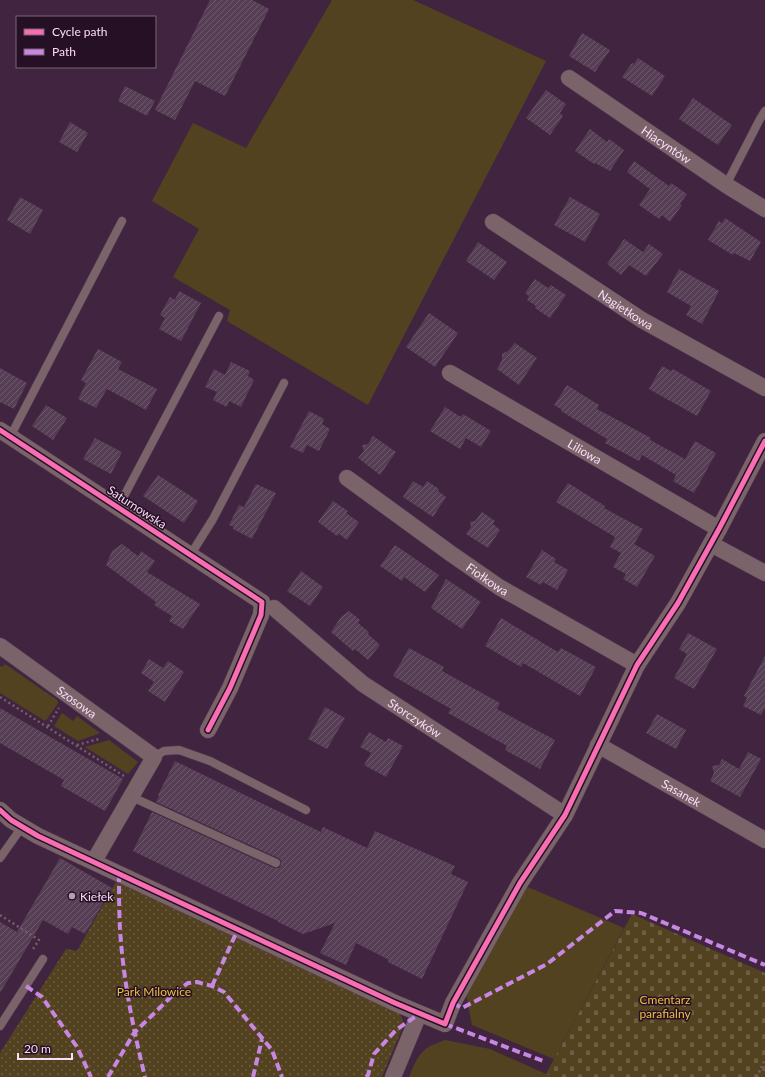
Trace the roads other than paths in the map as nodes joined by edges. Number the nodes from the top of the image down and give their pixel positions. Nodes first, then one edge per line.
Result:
1 (569, 78) dead end
2 (765, 111) edge
3 (726, 185) junction
4 (765, 209) edge
5 (122, 221) dead end
6 (493, 222) dead end
7 (219, 316) dead end
8 (450, 373) dead end
9 (284, 383) dead end
10 (765, 388) edge
11 (5, 433) edge
12 (765, 441) edge
13 (347, 478) dead end
14 (116, 506) junction
15 (719, 529) junction
16 (711, 544) junction
17 (191, 554) junction
18 (765, 573) edge
19 (268, 605) junction
20 (0, 646) edge
21 (637, 665) junction
22 (208, 730) dead end
23 (598, 745) junction
24 (154, 757) junction
25 (135, 791) junction
26 (0, 810) edge
27 (306, 810) dead end
28 (565, 815) junction
29 (22, 826) junction
30 (765, 840) edge
31 (0, 858) edge
32 (94, 862) junction
33 (276, 863) dead end
34 (43, 959) dead end
35 (419, 1014) junction
36 (0, 1026) edge
37 (393, 1077) edge

1 - 3 street, Hiacyntów
2 - 3 lane
3 - 4 street, Hiacyntów
5 - 11 lane
6 - 10 street, Nagietkowa
7 - 14 lane
8 - 15 street, Liliowa
9 - 17 lane
11 - 14 street, Saturnowska
12 - 15 street
13 - 21 street, Fiołkowa
14 - 17 street, Saturnowska
15 - 16 street
16 - 18 street
16 - 21 street
17 - 19 street, Saturnowska
19 - 22 street
19 - 28 street, Storczyków
20 - 24 street, Szosowa
21 - 23 street
23 - 28 street
23 - 30 street, Sasanek
24 - 25 street
24 - 27 lane
25 - 32 street
25 - 33 lane
26 - 29 street
28 - 35 street
29 - 31 lane
29 - 32 street
32 - 35 street
34 - 36 lane
35 - 37 street

